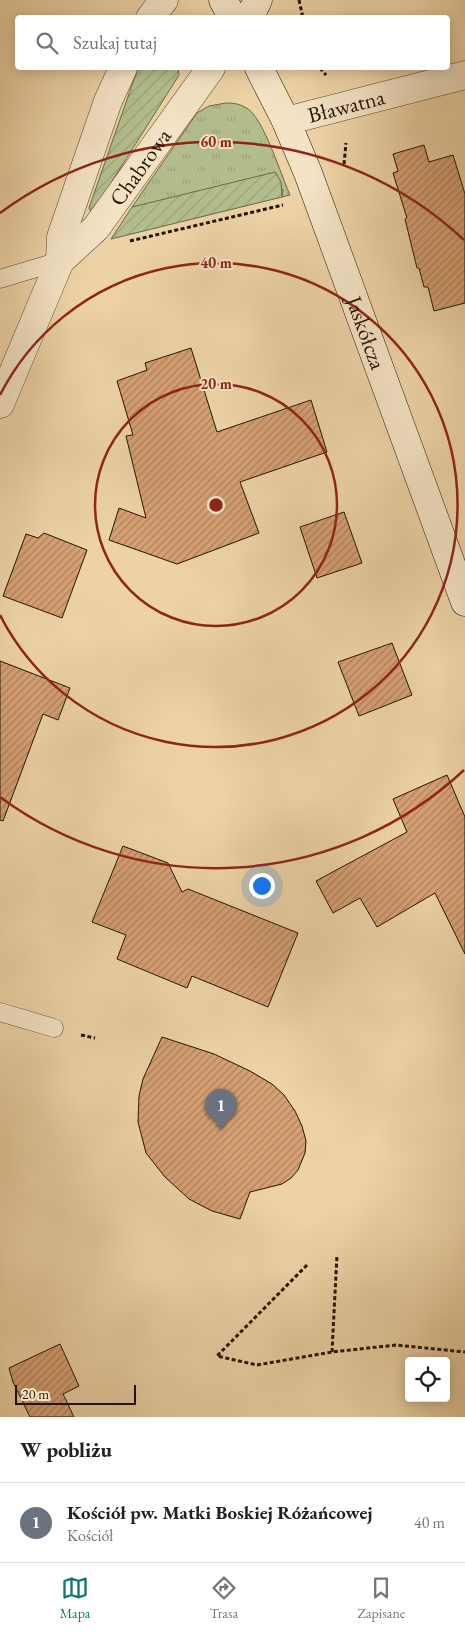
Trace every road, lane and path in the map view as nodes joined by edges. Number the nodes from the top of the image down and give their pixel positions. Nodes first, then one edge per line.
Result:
1 (164, 0) edge
2 (223, 0) edge
3 (258, 0) edge
4 (299, 0) edge
5 (152, 15) edge
6 (231, 15) edge
7 (250, 15) edge
8 (302, 15) edge
9 (122, 70) edge
10 (211, 70) edge
11 (260, 70) edge
12 (322, 70) edge
13 (326, 75) dead end
14 (465, 75) edge
15 (286, 121) junction
16 (289, 204) dead end
17 (127, 242) dead end
18 (60, 261) junction
19 (0, 279) edge
20 (0, 404) edge
21 (465, 602) edge
22 (0, 1012) edge
23 (54, 1028) dead end
24 (337, 1255) dead end
25 (307, 1265) dead end
26 (332, 1352) junction
27 (465, 1352) edge

1 - 5 street
2 - 6 street
3 - 7 street
4 - 8 path
9 - 18 street, Chabrowa
10 - 18 street, Chabrowa
11 - 15 street, Jaskółcza
12 - 13 path
14 - 15 street, Bławatna
15 - 21 street, Jaskółcza
16 - 17 path
18 - 19 lane
18 - 20 street, Chabrowa
22 - 23 lane
24 - 26 path
25 - 26 path
26 - 27 path

